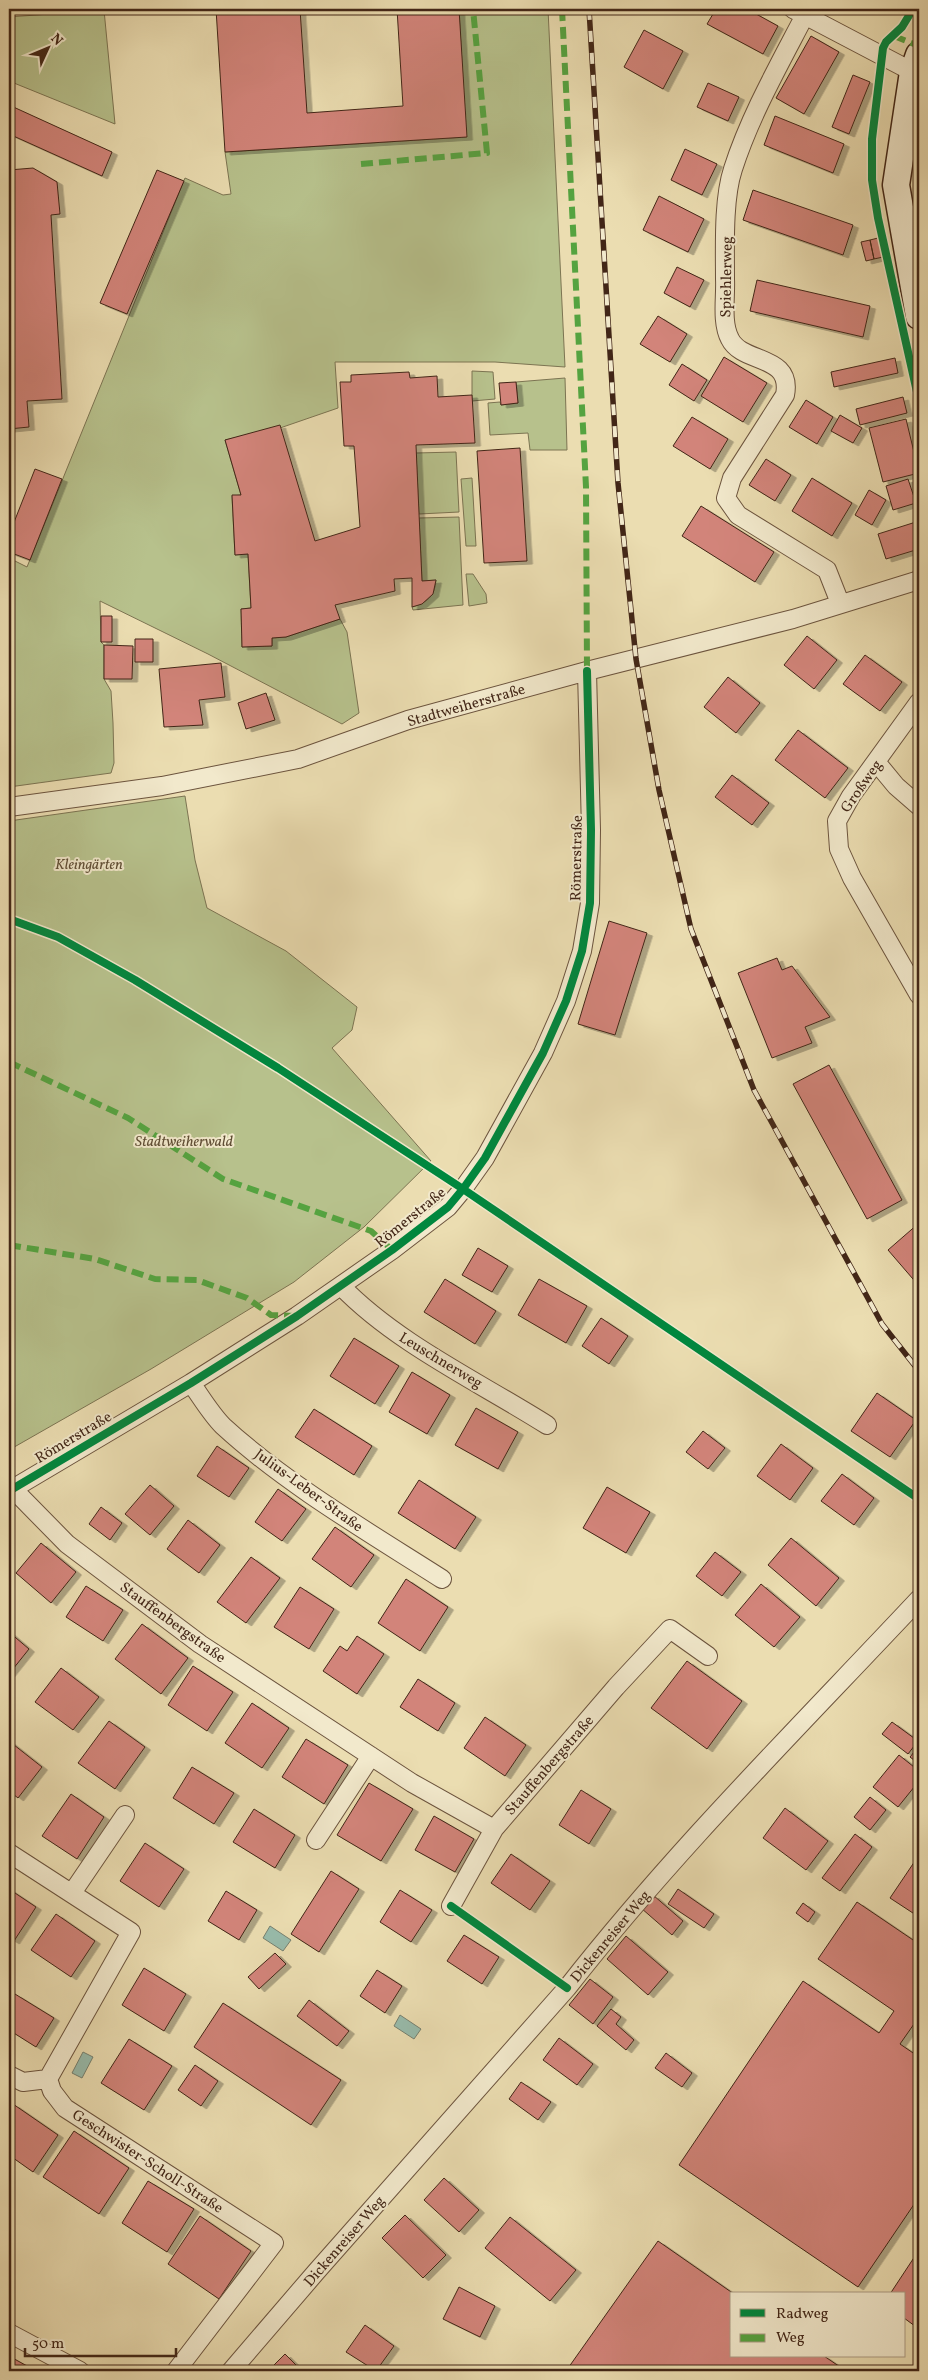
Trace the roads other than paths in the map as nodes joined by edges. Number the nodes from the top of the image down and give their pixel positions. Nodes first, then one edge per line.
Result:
1 (799, 12) edge
2 (916, 63) edge
3 (919, 316) edge
4 (919, 580) edge
5 (840, 603) junction
6 (587, 671) junction
7 (919, 702) edge
8 (877, 763) junction
9 (919, 806) edge
10 (9, 807) edge
11 (919, 994) edge
12 (341, 1286) junction
13 (191, 1383) junction
14 (546, 1425) dead end
15 (11, 1490) edge
16 (442, 1579) dead end
17 (919, 1599) edge
18 (708, 1656) dead end
19 (371, 1756) junction
20 (125, 1815) dead end
21 (494, 1829) junction
22 (316, 1840) dead end
23 (9, 1853) edge
24 (72, 1893) junction
25 (451, 1906) dead end
26 (9, 2075) edge
27 (48, 2078) junction
28 (9, 2333) edge
29 (80, 2371) edge
30 (176, 2371) edge
31 (232, 2371) edge

1 - 2 street
1 - 5 street, Spiehlerweg
2 - 3 main road
4 - 5 street, Stadtweiherstraße
5 - 6 street, Stadtweiherstraße
6 - 10 street, Stadtweiherstraße
6 - 12 street, Römerstraße
7 - 8 street, Großweg
8 - 9 street
8 - 11 street, Großweg
12 - 13 street, Römerstraße
12 - 14 street, Leuschnerweg
13 - 15 street, Römerstraße
13 - 16 street, Julius-Leber-Straße
15 - 19 street, Stauffenbergstraße
17 - 31 street, Dickenreiser Weg
18 - 21 street, Stauffenbergstraße
19 - 21 street, Stauffenbergstraße
19 - 22 street
20 - 24 street
21 - 25 street
23 - 24 street
24 - 27 street
26 - 27 street
27 - 30 street, Geschwister-Scholl-Straße
28 - 29 street

